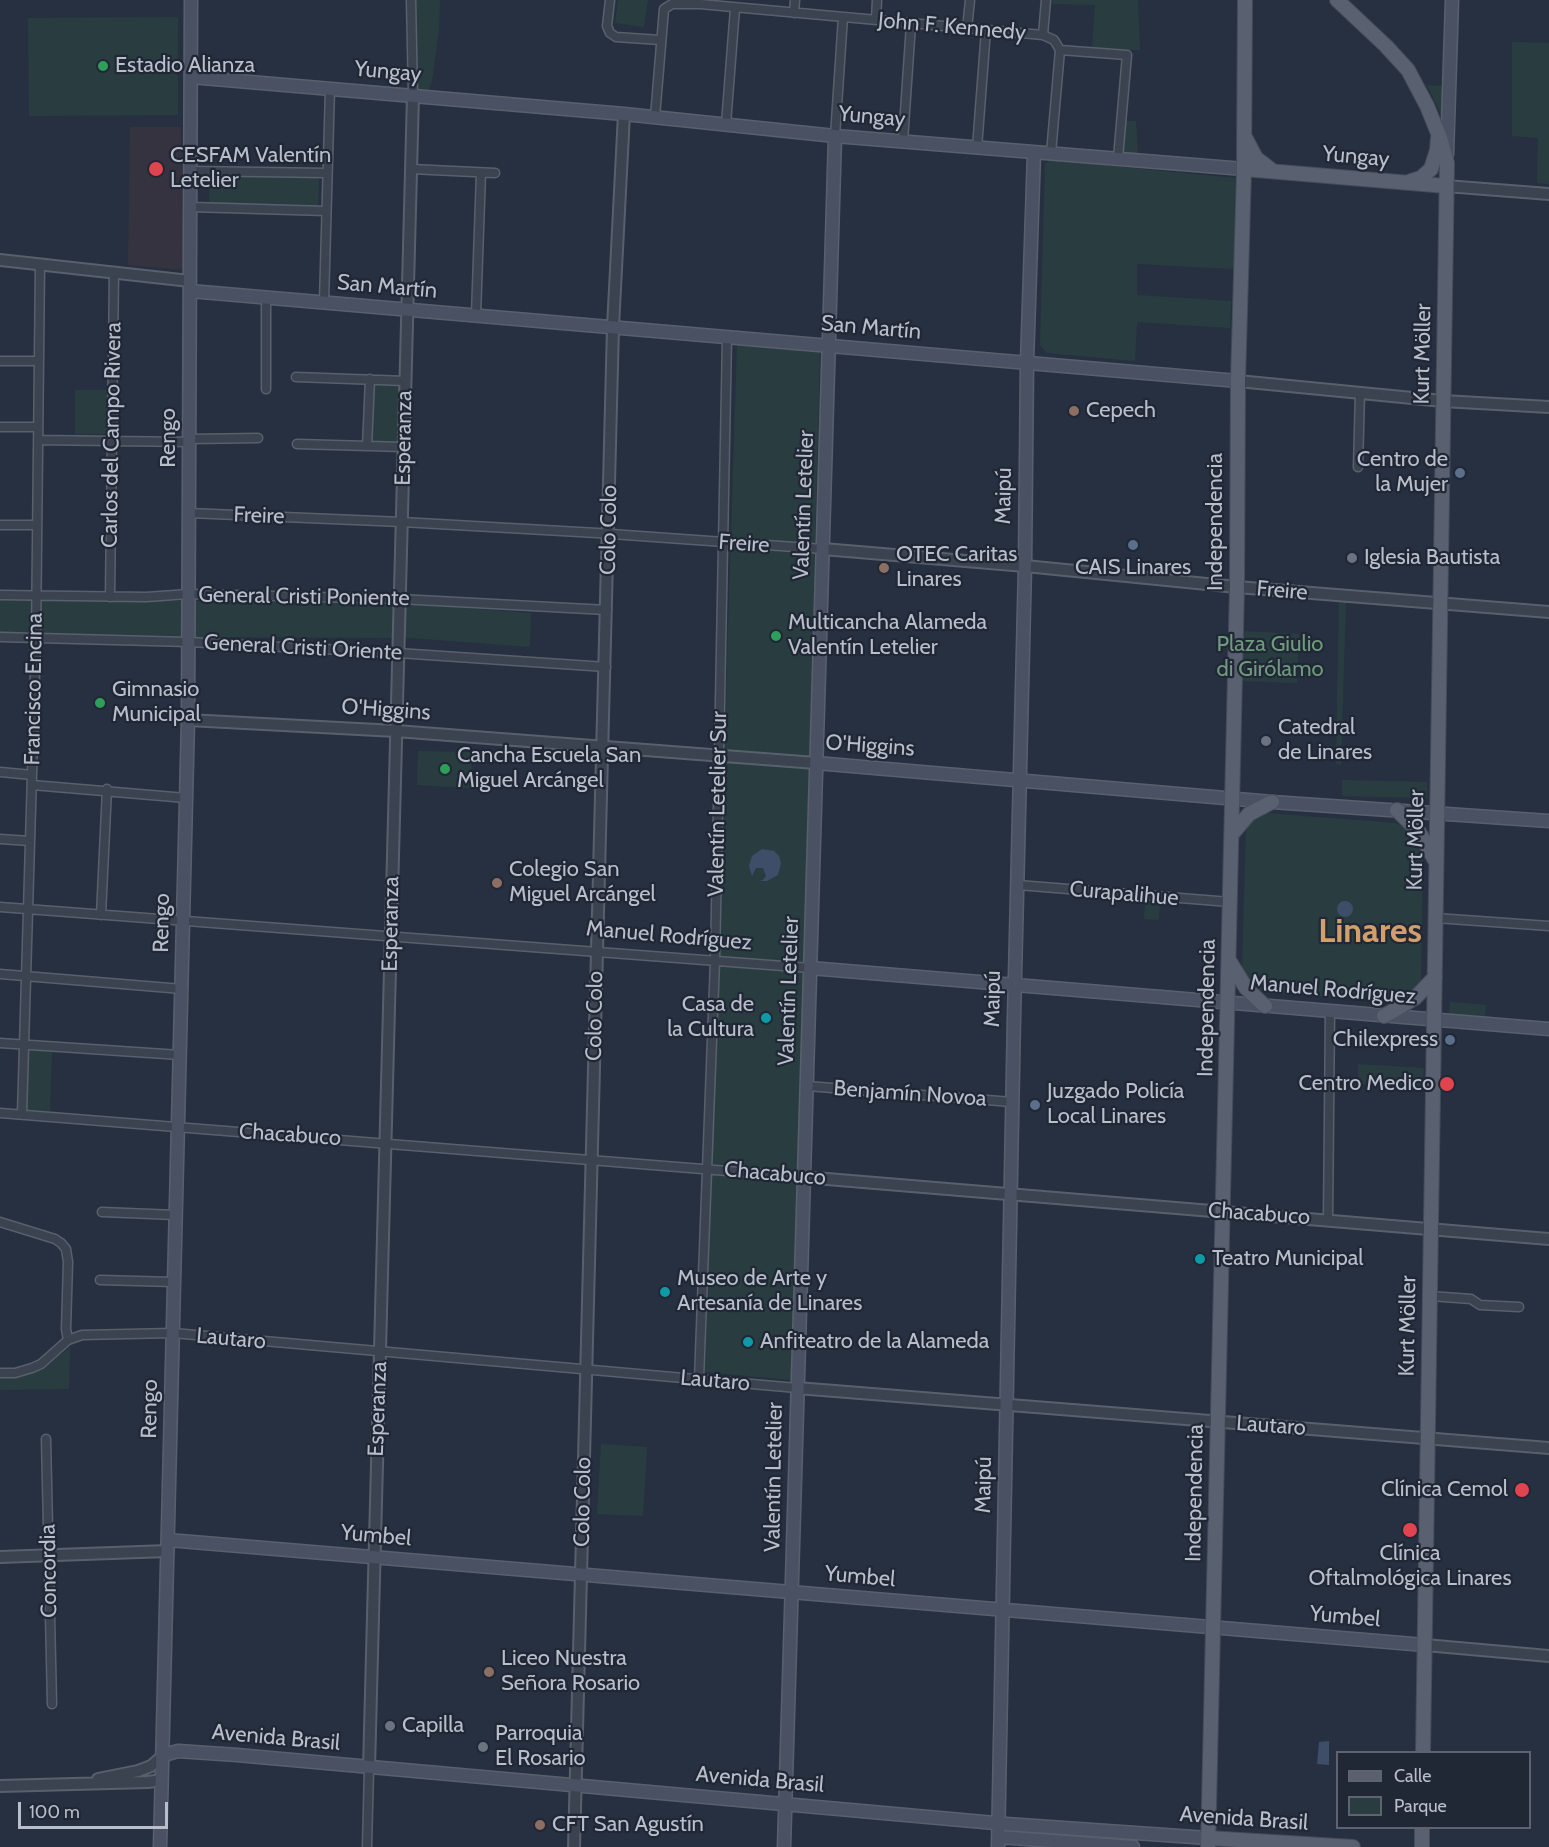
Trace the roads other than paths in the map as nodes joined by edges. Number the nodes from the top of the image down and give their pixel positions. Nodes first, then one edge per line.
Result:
1 (191, 0) edge
2 (411, 0) edge
3 (610, 0) edge
4 (795, 0) edge
5 (878, 0) edge
6 (970, 0) edge
7 (1046, 0) edge
8 (1245, 0) edge
9 (1337, 0) edge
10 (1452, 0) edge
11 (700, 2) edge
12 (735, 8) junction
13 (794, 13) junction
14 (843, 18) junction
15 (876, 20) junction
16 (911, 24) junction
17 (967, 29) junction
18 (986, 30) junction
19 (1043, 36) junction
20 (660, 40) junction
21 (1060, 50) junction
22 (191, 77) junction
23 (330, 88) junction
24 (413, 95) junction
25 (624, 114) junction
26 (655, 117) junction
27 (726, 124) junction
28 (1436, 125) junction
29 (1244, 135) junction
30 (835, 136) junction
31 (903, 141) junction
32 (977, 148) junction
33 (1034, 153) junction
34 (1051, 153) junction
35 (1118, 158) junction
36 (1447, 163) junction
37 (1244, 169) junction
38 (411, 170) junction
39 (191, 171) junction
40 (1273, 171) junction
41 (495, 172) dead end
42 (326, 173) junction
43 (481, 173) junction
44 (1406, 182) junction
45 (1446, 186) junction
46 (1549, 194) edge
47 (191, 207) junction
48 (326, 211) junction
49 (0, 260) edge
50 (40, 264) junction
51 (114, 272) junction
52 (190, 286) junction
53 (266, 297) junction
54 (324, 302) junction
55 (407, 309) junction
56 (476, 315) junction
57 (613, 327) junction
58 (727, 337) junction
59 (830, 346) junction
60 (0, 361) edge
61 (39, 361) junction
62 (1027, 362) junction
63 (296, 377) dead end
64 (370, 380) junction
65 (405, 381) junction
66 (1238, 381) junction
67 (266, 389) dead end
68 (1360, 392) junction
69 (1443, 401) junction
70 (1549, 407) edge
71 (0, 427) edge
72 (38, 427) junction
73 (258, 438) dead end
74 (38, 440) junction
75 (190, 440) junction
76 (112, 441) junction
77 (297, 444) dead end
78 (367, 446) junction
79 (404, 447) junction
80 (1358, 467) dead end
81 (189, 513) junction
82 (402, 522) junction
83 (0, 525) edge
84 (37, 525) junction
85 (609, 533) junction
86 (723, 543) junction
87 (823, 549) junction
88 (1025, 566) junction
89 (1237, 588) junction
90 (189, 594) junction
91 (0, 595) edge
92 (36, 595) junction
93 (110, 597) junction
94 (400, 599) junction
95 (1440, 603) junction
96 (607, 610) junction
97 (1549, 612) edge
98 (0, 637) edge
99 (36, 638) junction
100 (189, 642) junction
101 (398, 653) junction
102 (606, 667) junction
103 (188, 720) junction
104 (396, 731) junction
105 (602, 748) junction
106 (719, 755) junction
107 (816, 763) junction
108 (0, 772) edge
109 (33, 775) junction
110 (1020, 779) junction
111 (32, 785) junction
112 (107, 789) junction
113 (186, 798) junction
114 (1232, 798) junction
115 (1272, 802) junction
116 (1397, 810) junction
117 (1437, 812) junction
118 (1549, 821) edge
119 (1232, 834) junction
120 (0, 839) edge
121 (30, 841) junction
122 (1436, 864) junction
123 (1018, 885) junction
124 (1230, 903) junction
125 (0, 907) edge
126 (28, 909) junction
127 (101, 915) junction
128 (1436, 918) junction
129 (183, 922) junction
130 (1549, 926) edge
131 (391, 936) junction
132 (596, 951) junction
133 (1229, 960) junction
134 (715, 961) junction
135 (810, 968) junction
136 (0, 974) edge
137 (26, 976) junction
138 (1435, 977) junction
139 (1014, 984) junction
140 (182, 989) junction
141 (1228, 1002) junction
142 (1265, 1006) junction
143 (1330, 1011) junction
144 (1384, 1016) junction
145 (1434, 1020) junction
146 (1549, 1029) edge
147 (0, 1043) edge
148 (24, 1045) junction
149 (180, 1055) junction
150 (807, 1086) junction
151 (1012, 1102) junction
152 (0, 1113) edge
153 (22, 1114) junction
154 (178, 1126) junction
155 (385, 1142) junction
156 (592, 1160) junction
157 (707, 1169) junction
158 (803, 1177) junction
159 (1010, 1194) junction
160 (1223, 1211) junction
161 (102, 1212) dead end
162 (176, 1215) junction
163 (1328, 1220) junction
164 (0, 1222) edge
165 (1431, 1229) junction
166 (1549, 1239) edge
167 (100, 1280) dead end
168 (174, 1282) junction
169 (1430, 1296) junction
170 (1519, 1307) dead end
171 (173, 1334) junction
172 (68, 1340) junction
173 (380, 1352) junction
174 (587, 1370) junction
175 (0, 1373) edge
176 (699, 1379) junction
177 (797, 1388) junction
178 (1006, 1405) junction
179 (1217, 1422) junction
180 (46, 1438) dead end
181 (1428, 1438) junction
182 (1549, 1448) edge
183 (168, 1546) junction
184 (49, 1556) junction
185 (0, 1557) edge
186 (374, 1557) junction
187 (582, 1575) junction
188 (792, 1592) junction
189 (1003, 1610) junction
190 (1213, 1627) junction
191 (1425, 1645) junction
192 (1549, 1656) edge
193 (52, 1704) dead end
194 (1423, 1751) edge
195 (164, 1755) junction
196 (369, 1768) junction
197 (162, 1780) junction
198 (71, 1785) junction
199 (0, 1786) edge
200 (576, 1786) junction
201 (786, 1803) junction
202 (999, 1823) junction
203 (1422, 1829) edge
204 (998, 1842) edge
205 (1208, 1842) edge
206 (160, 1847) edge
207 (367, 1847) edge
208 (574, 1847) edge
209 (784, 1847) edge
210 (1133, 1847) edge
211 (1353, 1847) edge
212 (1422, 1847) edge

1 - 22 main road, Rengo
2 - 24 street, Esperanza
3 - 20 street
4 - 13 street
5 - 15 street
6 - 17 street
7 - 19 street
8 - 29 main road, Independencia
9 - 28 main road
10 - 36 main road, Kurt Möller
11 - 12 street, John F. Kennedy
11 - 20 street, John F. Kennedy
12 - 13 street, John F. Kennedy
12 - 27 street
13 - 14 street, John F. Kennedy
14 - 15 street, John F. Kennedy
14 - 30 street
15 - 16 street, John F. Kennedy
16 - 17 street, John F. Kennedy
16 - 31 street
17 - 18 street, John F. Kennedy
18 - 19 street, John F. Kennedy
18 - 32 street
19 - 21 street, John F. Kennedy
20 - 26 street
21 - 34 street
21 - 35 street
22 - 23 main road, Yungay
22 - 39 main road, Rengo
23 - 24 main road, Yungay
23 - 42 street
24 - 25 main road, Yungay
24 - 38 street, Esperanza
25 - 26 main road, Yungay
25 - 57 street, Colo Colo
26 - 27 main road, Yungay
27 - 30 main road, Yungay
28 - 36 main road
28 - 44 main road
29 - 37 main road, Independencia
29 - 40 main road
30 - 31 main road, Yungay
30 - 59 main road, Valentín Letelier
31 - 32 main road, Yungay
32 - 33 main road, Yungay
33 - 34 main road, Yungay
33 - 62 main road, Maipú
34 - 35 main road, Yungay
35 - 37 main road, Yungay
36 - 45 main road, Kurt Möller
37 - 40 main road, Yungay
37 - 66 main road, Independencia
38 - 43 street
38 - 55 street, Esperanza
39 - 42 street
39 - 47 main road, Rengo
40 - 44 main road, Yungay
41 - 43 street
42 - 48 street
43 - 56 street
44 - 45 main road, Yungay
45 - 46 street, Yungay
45 - 69 main road, Kurt Möller
47 - 48 street
47 - 52 main road, Rengo
48 - 54 street
49 - 50 street, San Martín
50 - 51 street, San Martín
50 - 61 street, Francisco Encina
51 - 52 street, San Martín
51 - 76 street, Carlos del Campo Rivera
52 - 53 main road, San Martín
52 - 75 main road, Rengo
53 - 54 main road, San Martín
53 - 67 street
54 - 55 main road, San Martín
55 - 56 main road, San Martín
55 - 65 street, Esperanza
56 - 57 main road, San Martín
57 - 58 main road, San Martín
57 - 85 street, Colo Colo
58 - 59 main road, San Martín
58 - 86 street, Valentín Letelier Sur
59 - 62 main road, San Martín
59 - 87 main road, Valentín Letelier
60 - 61 street
61 - 72 street, Francisco Encina
62 - 66 main road, San Martín
62 - 88 main road, Maipú
63 - 64 street
64 - 65 street
64 - 78 street, Esperanza
65 - 79 street, Esperanza
66 - 68 street, San Martín
66 - 89 main road, Independencia
68 - 69 street, San Martín
68 - 80 street
69 - 70 street, San Martín
69 - 95 main road, Kurt Möller
71 - 72 street
72 - 74 street, Francisco Encina
73 - 75 street
74 - 76 street
74 - 84 street, Francisco Encina
75 - 76 street
75 - 81 main road, Rengo
76 - 93 street, Carlos del Campo Rivera
77 - 78 street
78 - 79 street
79 - 82 street, Esperanza
81 - 82 street, Freire
81 - 90 main road, Rengo
82 - 85 street, Freire
82 - 94 street, Esperanza
83 - 84 street
84 - 92 street, Francisco Encina
85 - 86 street, Freire
85 - 96 street, Colo Colo
86 - 87 street, Freire
86 - 106 street, Valentín Letelier Sur
87 - 88 street, Freire
87 - 107 main road, Valentín Letelier
88 - 89 street, Freire
88 - 110 main road, Maipú
89 - 95 street, Freire
89 - 114 main road, Independencia
90 - 93 street, General Cristi Poniente
90 - 94 street, General Cristi Poniente
90 - 100 main road, Rengo
91 - 92 street, General Cristi Poniente
92 - 93 street, General Cristi Poniente
92 - 99 street, Francisco Encina
94 - 96 street, General Cristi Poniente
94 - 101 street, Esperanza
95 - 97 street, Freire
95 - 117 main road, Kurt Möller
96 - 102 street, Colo Colo
98 - 99 street, General Cristi Oriente
99 - 100 street, General Cristi Oriente
99 - 109 street, Francisco Encina
100 - 101 street, General Cristi Oriente
100 - 103 main road, Rengo
101 - 102 street, General Cristi Oriente
101 - 104 street, Esperanza
102 - 105 street, Colo Colo
103 - 104 street, O'Higgins
103 - 113 main road, Rengo
104 - 105 street, O'Higgins
104 - 131 street, Esperanza
105 - 106 street, O'Higgins
105 - 132 street, Colo Colo
106 - 107 street, O'Higgins
106 - 134 street, Valentín Letelier Sur
107 - 110 main road, O'Higgins
107 - 135 main road, Valentín Letelier
108 - 109 street
109 - 111 street, Francisco Encina
110 - 114 main road, O'Higgins
110 - 123 main road, Maipú
111 - 112 street
111 - 121 street, Francisco Encina
112 - 113 street
112 - 127 street
113 - 129 main road, Rengo
114 - 115 main road, O'Higgins
114 - 119 main road, Independencia
115 - 116 main road, O'Higgins
115 - 119 main road
116 - 117 main road, O'Higgins
116 - 122 main road
117 - 118 main road, O'Higgins
117 - 122 main road, Kurt Möller
119 - 124 main road, Independencia
120 - 121 street
121 - 126 street, Francisco Encina
122 - 128 main road, Kurt Möller
123 - 124 street, Curapalihue
123 - 139 main road, Maipú
124 - 133 main road, Independencia
125 - 126 street, Manuel Rodríguez
126 - 127 street, Manuel Rodríguez
126 - 137 street, Francisco Encina
127 - 129 street, Manuel Rodríguez
128 - 130 street
128 - 138 main road, Kurt Möller
129 - 131 street, Manuel Rodríguez
129 - 140 main road, Rengo
131 - 132 street, Manuel Rodríguez
131 - 155 street, Esperanza
132 - 134 street, Manuel Rodríguez
132 - 156 street, Colo Colo
133 - 141 main road, Independencia
133 - 142 main road
134 - 135 street, Manuel Rodríguez
134 - 157 street, Valentín Letelier Sur
135 - 139 main road, Manuel Rodríguez
135 - 150 main road, Valentín Letelier
136 - 137 street
137 - 140 street
137 - 148 street, Francisco Encina
138 - 144 main road
138 - 145 main road, Kurt Möller
139 - 141 main road, Manuel Rodríguez
139 - 151 main road, Maipú
140 - 149 main road, Rengo
141 - 142 main road, Manuel Rodríguez
141 - 160 main road, Independencia
142 - 143 main road, Manuel Rodríguez
143 - 144 main road, Manuel Rodríguez
143 - 163 street
144 - 145 main road, Manuel Rodríguez
145 - 146 main road, Manuel Rodríguez
145 - 165 main road, Kurt Möller
147 - 148 street
148 - 149 street
148 - 153 street, Francisco Encina
149 - 154 main road, Rengo
150 - 151 street, Benjamín Novoa
150 - 158 main road, Valentín Letelier
151 - 159 main road, Maipú
152 - 153 street, Chacabuco
153 - 154 street, Chacabuco
154 - 155 street, Chacabuco
154 - 162 main road, Rengo
155 - 156 street, Chacabuco
155 - 173 street, Esperanza
156 - 157 street, Chacabuco
156 - 174 street, Colo Colo
157 - 158 street, Chacabuco
157 - 176 street, Valentín Letelier Sur
158 - 159 street, Chacabuco
158 - 177 main road, Valentín Letelier
159 - 160 street, Chacabuco
159 - 178 main road, Maipú
160 - 163 street, Chacabuco
160 - 179 main road, Independencia
161 - 162 street
162 - 168 main road, Rengo
163 - 165 street, Chacabuco
164 - 172 street
165 - 166 street, Chacabuco
165 - 169 main road, Kurt Möller
167 - 168 street
168 - 171 main road, Rengo
169 - 170 street
169 - 181 main road, Kurt Möller
171 - 172 street, Lautaro
171 - 173 street, Lautaro
171 - 183 main road, Rengo
172 - 175 street
173 - 174 street, Lautaro
173 - 186 street, Esperanza
174 - 176 street, Lautaro
174 - 187 street, Colo Colo
176 - 177 street, Lautaro
177 - 178 street, Lautaro
177 - 188 main road, Valentín Letelier
178 - 179 street, Lautaro
178 - 189 main road, Maipú
179 - 181 street, Lautaro
179 - 190 main road, Independencia
180 - 184 street, Concordia
181 - 182 street, Lautaro
181 - 191 main road, Kurt Möller
183 - 184 street, Yumbel
183 - 186 main road, Yumbel
183 - 195 main road, Rengo
184 - 185 street, Yumbel
184 - 193 street, Concordia
186 - 187 main road, Yumbel
186 - 196 street, Esperanza
187 - 188 main road, Yumbel
187 - 200 street, Colo Colo
188 - 189 main road, Yumbel
188 - 201 main road, Valentín Letelier
189 - 190 main road, Yumbel
189 - 202 main road, Maipú
190 - 191 main road, Yumbel
190 - 205 main road, Independencia
191 - 192 street, Yumbel
191 - 194 main road, Kurt Möller
195 - 196 main road, Avenida Brasil
195 - 197 main road, Rengo
195 - 198 street
196 - 200 main road, Avenida Brasil
196 - 207 street, Esperanza
197 - 198 street
197 - 206 main road, Rengo
198 - 199 street
200 - 201 main road, Avenida Brasil
200 - 208 street, Colo Colo
201 - 202 main road, Avenida Brasil
201 - 209 main road, Valentín Letelier
202 - 204 main road, Maipú
202 - 205 main road, Avenida Brasil
203 - 212 main road
204 - 210 main road
205 - 211 main road, Avenida Brasil

